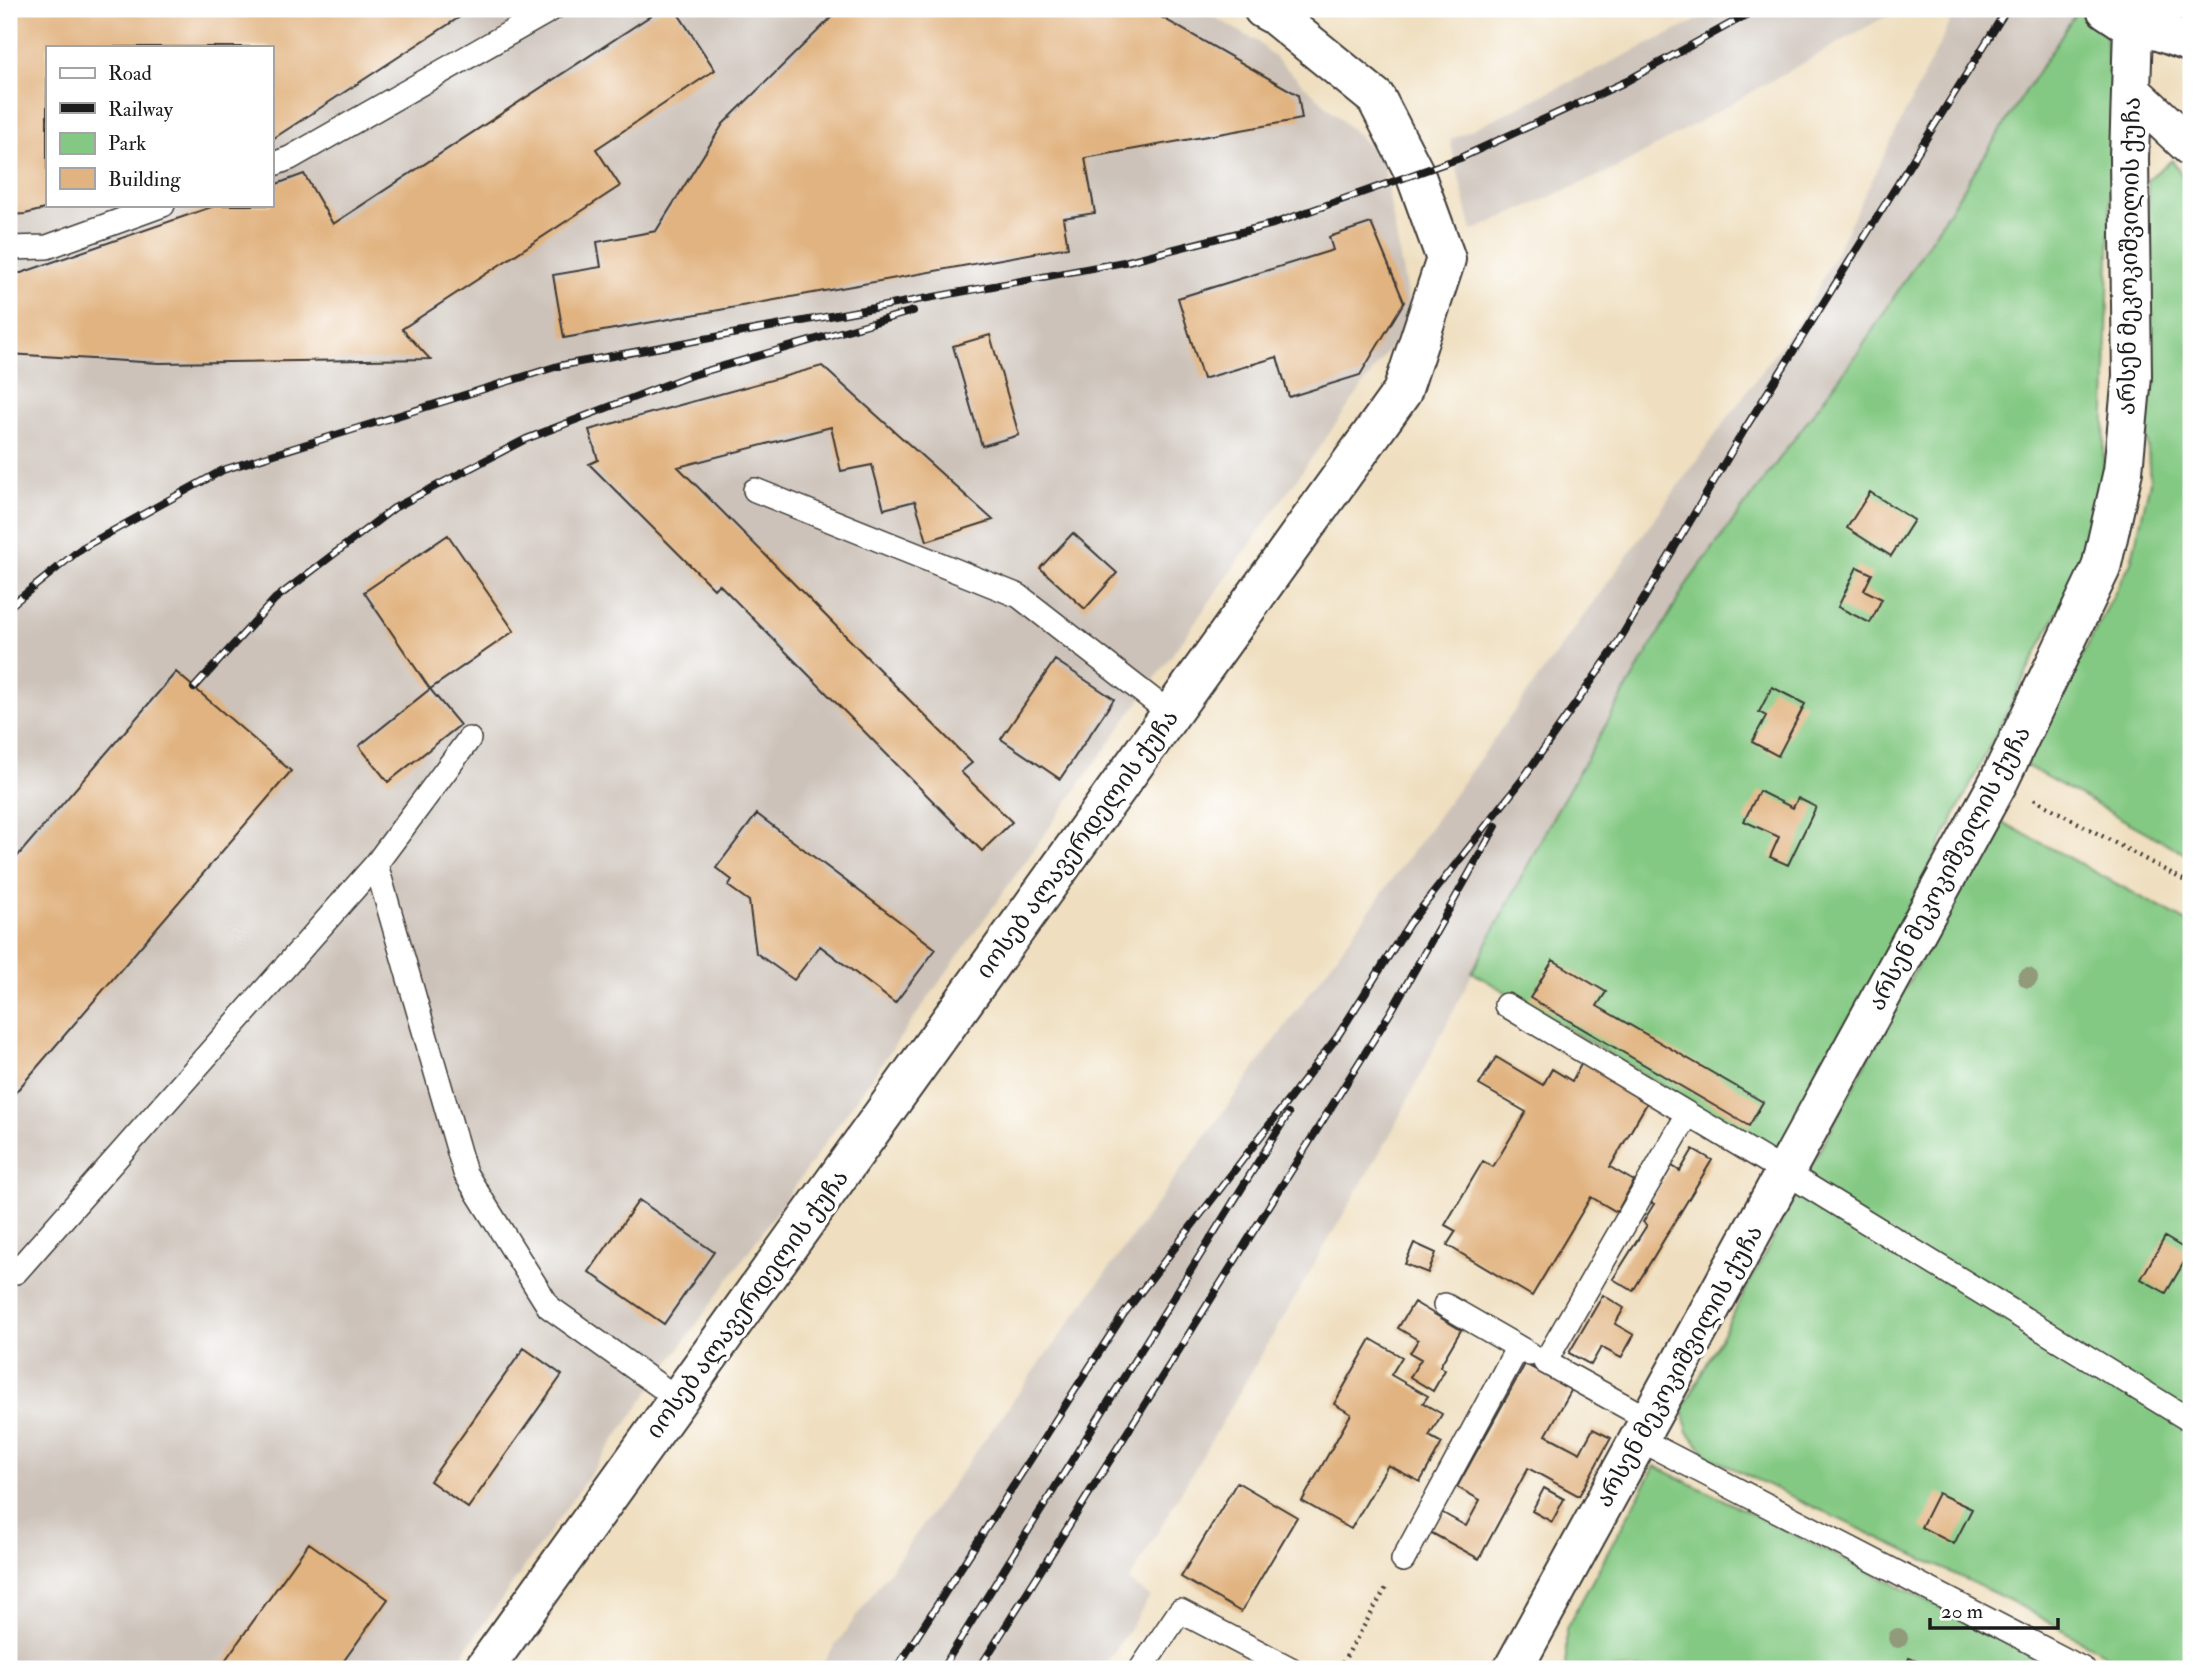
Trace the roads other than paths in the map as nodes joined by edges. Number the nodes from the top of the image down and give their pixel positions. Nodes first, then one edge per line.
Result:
1 (552, 9) edge
2 (1276, 11) edge
3 (2119, 18) edge
4 (2191, 43) edge
5 (2131, 91) junction
6 (2191, 147) edge
7 (273, 164) edge
8 (160, 206) edge
9 (9, 248) edge
10 (755, 491) dead end
11 (1171, 713) junction
12 (469, 739) dead end
13 (376, 864) junction
14 (1506, 1005) dead end
15 (1688, 1114) junction
16 (1785, 1172) junction
17 (16, 1272) dead end
18 (1445, 1305) dead end
19 (1518, 1347) junction
20 (1545, 1362) junction
21 (678, 1399) junction
22 (2191, 1422) edge
23 (1644, 1429) junction
24 (1403, 1560) road end
25 (1522, 1662) edge
26 (484, 1669) edge
27 (1141, 1669) edge
28 (1291, 1669) edge
29 (2083, 1669) edge

1 - 7 lane
2 - 11 street, იოსებ ალავერდელის ქუჩა
3 - 4 street
3 - 5 street, არსენ მეკოკიშვილის ქუჩა
5 - 6 street
5 - 16 street, არსენ მეკოკიშვილის ქუჩა
8 - 9 lane
10 - 11 lane
11 - 21 street, იოსებ ალავერდელის ქუჩა
12 - 13 lane
13 - 17 lane
13 - 21 lane
14 - 15 lane
15 - 16 lane
15 - 20 lane
16 - 22 lane
16 - 23 street, არსენ მეკოკიშვილის ქუჩა
18 - 19 lane
19 - 20 lane
19 - 24 lane
20 - 23 lane
21 - 26 street, იოსებ ალავერდელის ქუჩა
23 - 25 street, არსენ მეკოკიშვილის ქუჩა
23 - 29 lane
27 - 28 lane

